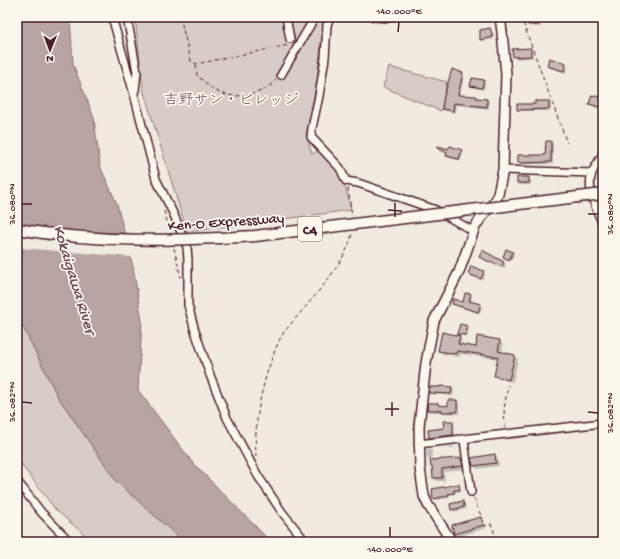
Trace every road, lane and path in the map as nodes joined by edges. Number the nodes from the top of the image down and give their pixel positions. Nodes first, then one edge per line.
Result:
1 (112, 17) edge
2 (127, 17) edge
3 (180, 17) edge
4 (286, 17) edge
5 (314, 17) edge
6 (330, 17) edge
7 (374, 17) edge
8 (392, 17) edge
9 (500, 17) edge
10 (503, 17) edge
11 (521, 17) edge
12 (290, 39) joint
13 (196, 64) junction
14 (281, 75) joint
15 (134, 94) junction
16 (567, 143) dead end
17 (603, 153) edge
18 (503, 170) junction
19 (592, 173) junction
20 (346, 181) junction
21 (603, 194) edge
22 (352, 220) dead end
23 (603, 225) edge
24 (352, 227) dead end
25 (17, 230) edge
26 (473, 231) junction
27 (508, 385) dead end
28 (603, 423) edge
29 (505, 435) junction
30 (464, 440) junction
31 (418, 444) junction
32 (256, 461) dead end
33 (17, 481) edge
34 (471, 492) joint
35 (70, 542) edge
36 (306, 542) edge
37 (452, 542) edge
38 (498, 542) edge
39 (520, 542) edge
40 (531, 542) edge

1 - 15 street
2 - 15 street
3 - 13 path
4 - 12 street
5 - 14 street
6 - 20 street
7 - 8 street
9 - 10 street
9 - 18 main road
11 - 16 path
12 - 13 path
13 - 14 path
15 - 36 street
17 - 19 street
18 - 19 street
18 - 26 main road
19 - 23 street
20 - 22 path
20 - 26 street
21 - 25 highway, Ken-O Expressway / C4, bridge
24 - 32 path
26 - 31 main road
27 - 29 path
28 - 29 street
29 - 30 street
30 - 31 street
30 - 34 street
31 - 37 main road
33 - 35 street
34 - 38 path
39 - 40 path

